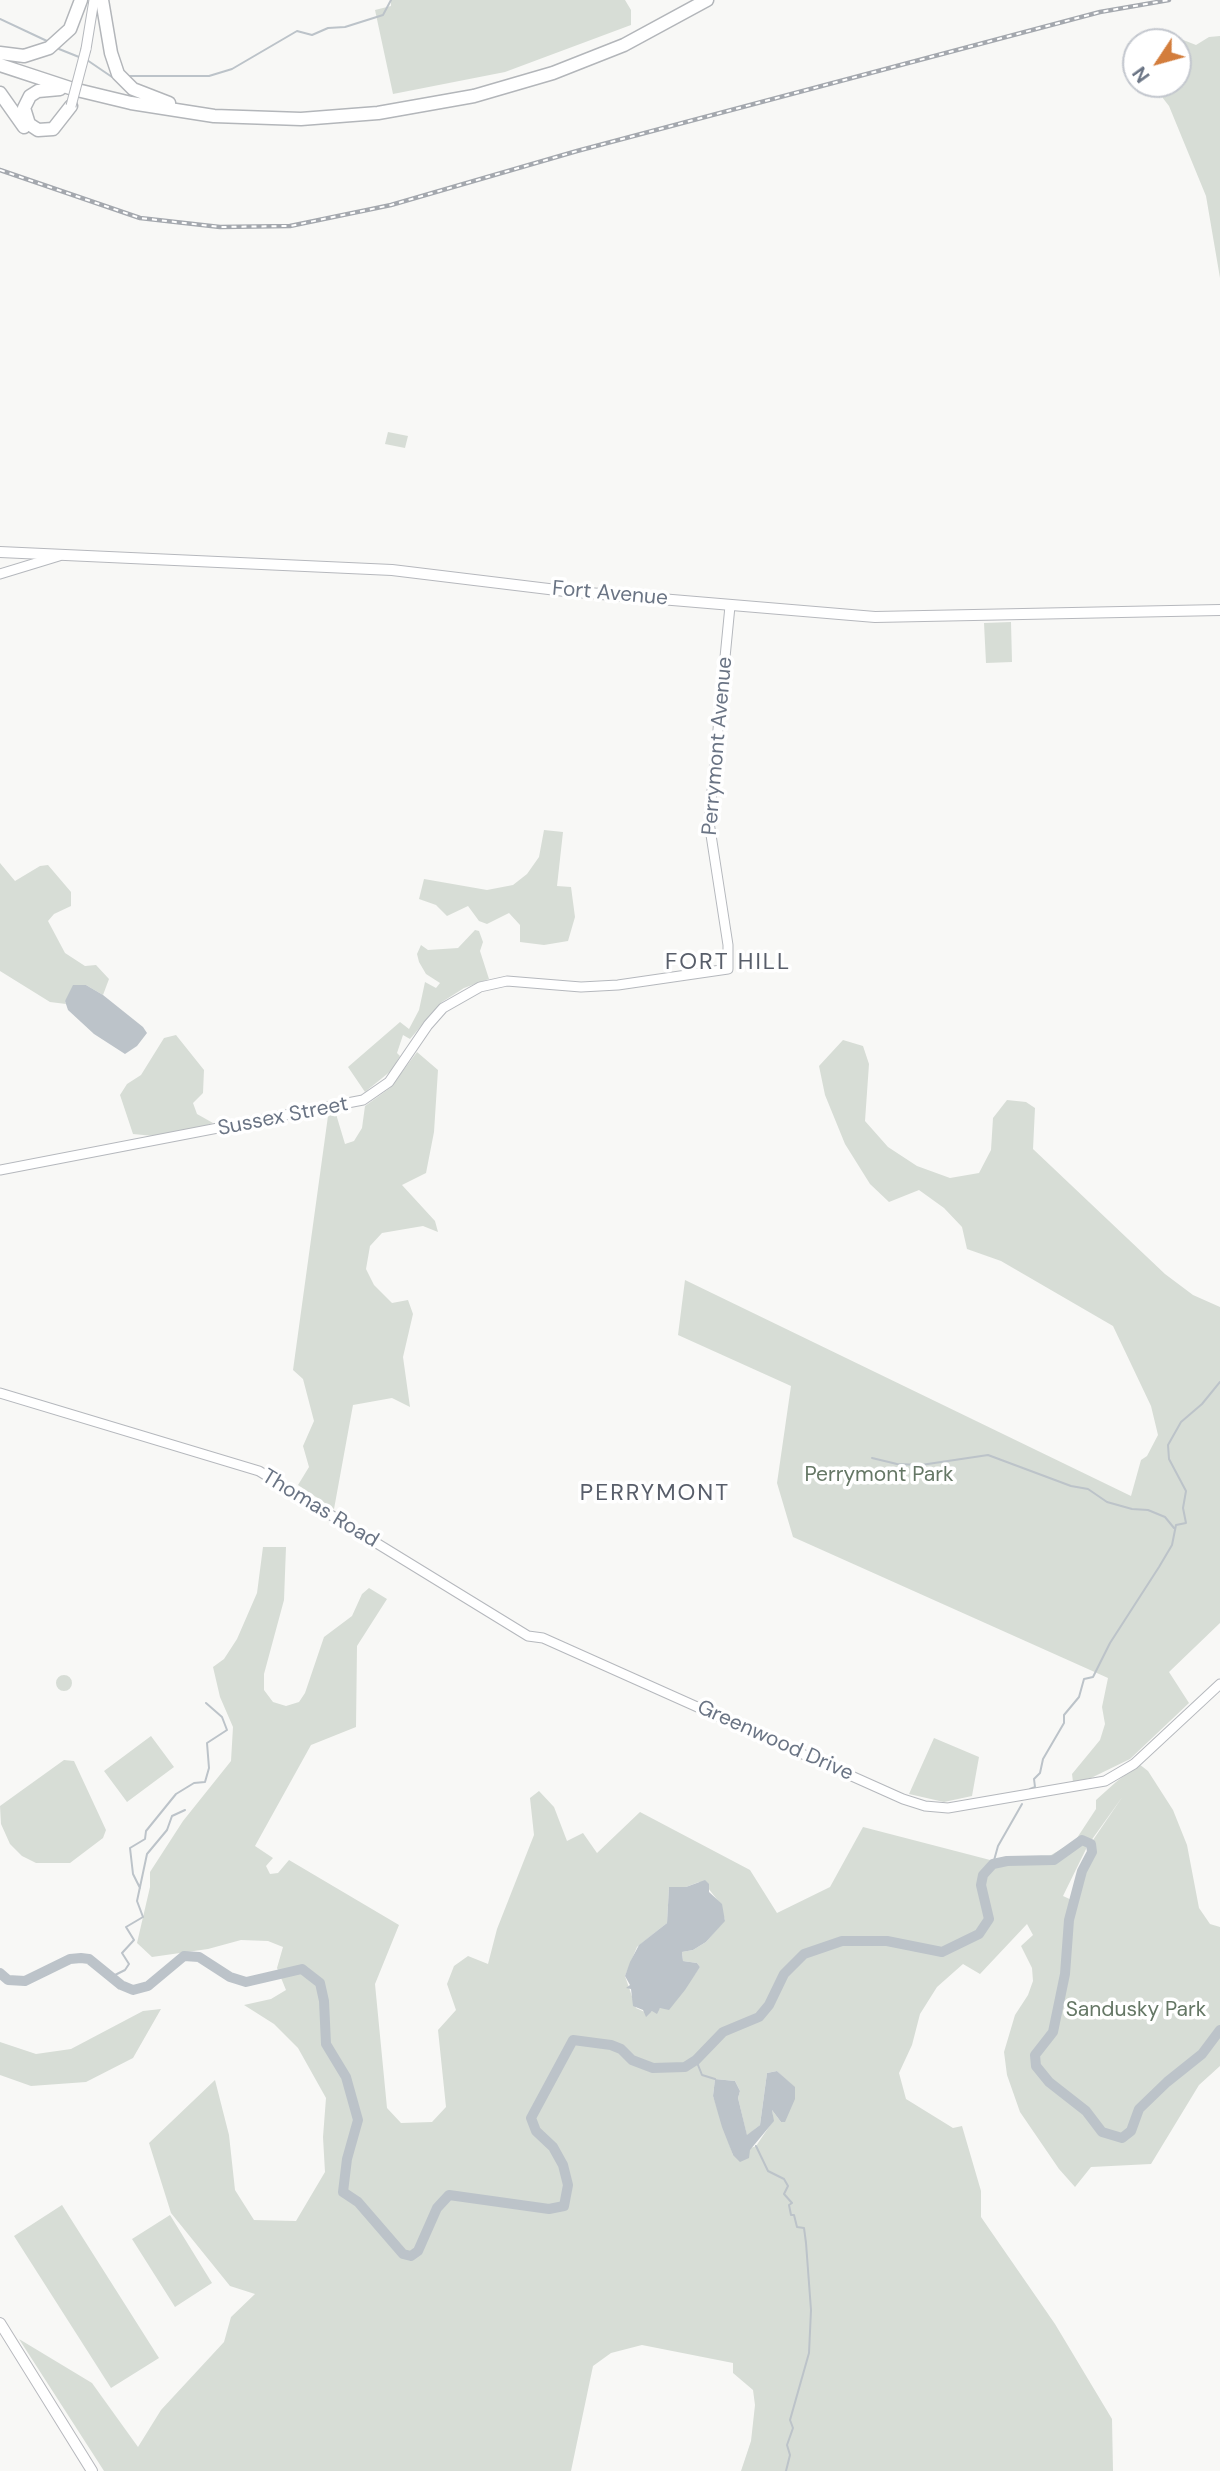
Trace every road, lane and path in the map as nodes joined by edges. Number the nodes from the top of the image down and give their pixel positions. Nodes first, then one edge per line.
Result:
1 (81, 0) edge
2 (94, 0) edge
3 (102, 0) edge
4 (692, 0) edge
5 (707, 0) edge
6 (0, 55) edge
7 (0, 65) edge
8 (73, 89) junction
9 (0, 93) edge
10 (169, 103) junction
11 (71, 106) junction
12 (0, 552) edge
13 (59, 556) junction
14 (0, 574) edge
15 (730, 606) junction
16 (1220, 610) edge
17 (727, 969) joint
18 (0, 1170) edge
19 (0, 1393) edge
20 (543, 1638) joint
21 (1220, 1684) edge
22 (0, 2323) edge
23 (92, 2471) edge

1 - 6 highway
2 - 11 street, bridge
3 - 10 highway
4 - 10 highway
5 - 8 highway
6 - 10 highway
7 - 8 highway
8 - 11 highway
9 - 11 highway
12 - 13 main road, Fort Avenue
13 - 14 street
13 - 15 main road, Fort Avenue
15 - 16 main road, Fort Avenue
15 - 17 street, Perrymont Avenue
17 - 18 street, Sussex Street
19 - 20 street, Thomas Road
20 - 21 street, Greenwood Drive
22 - 23 main road

